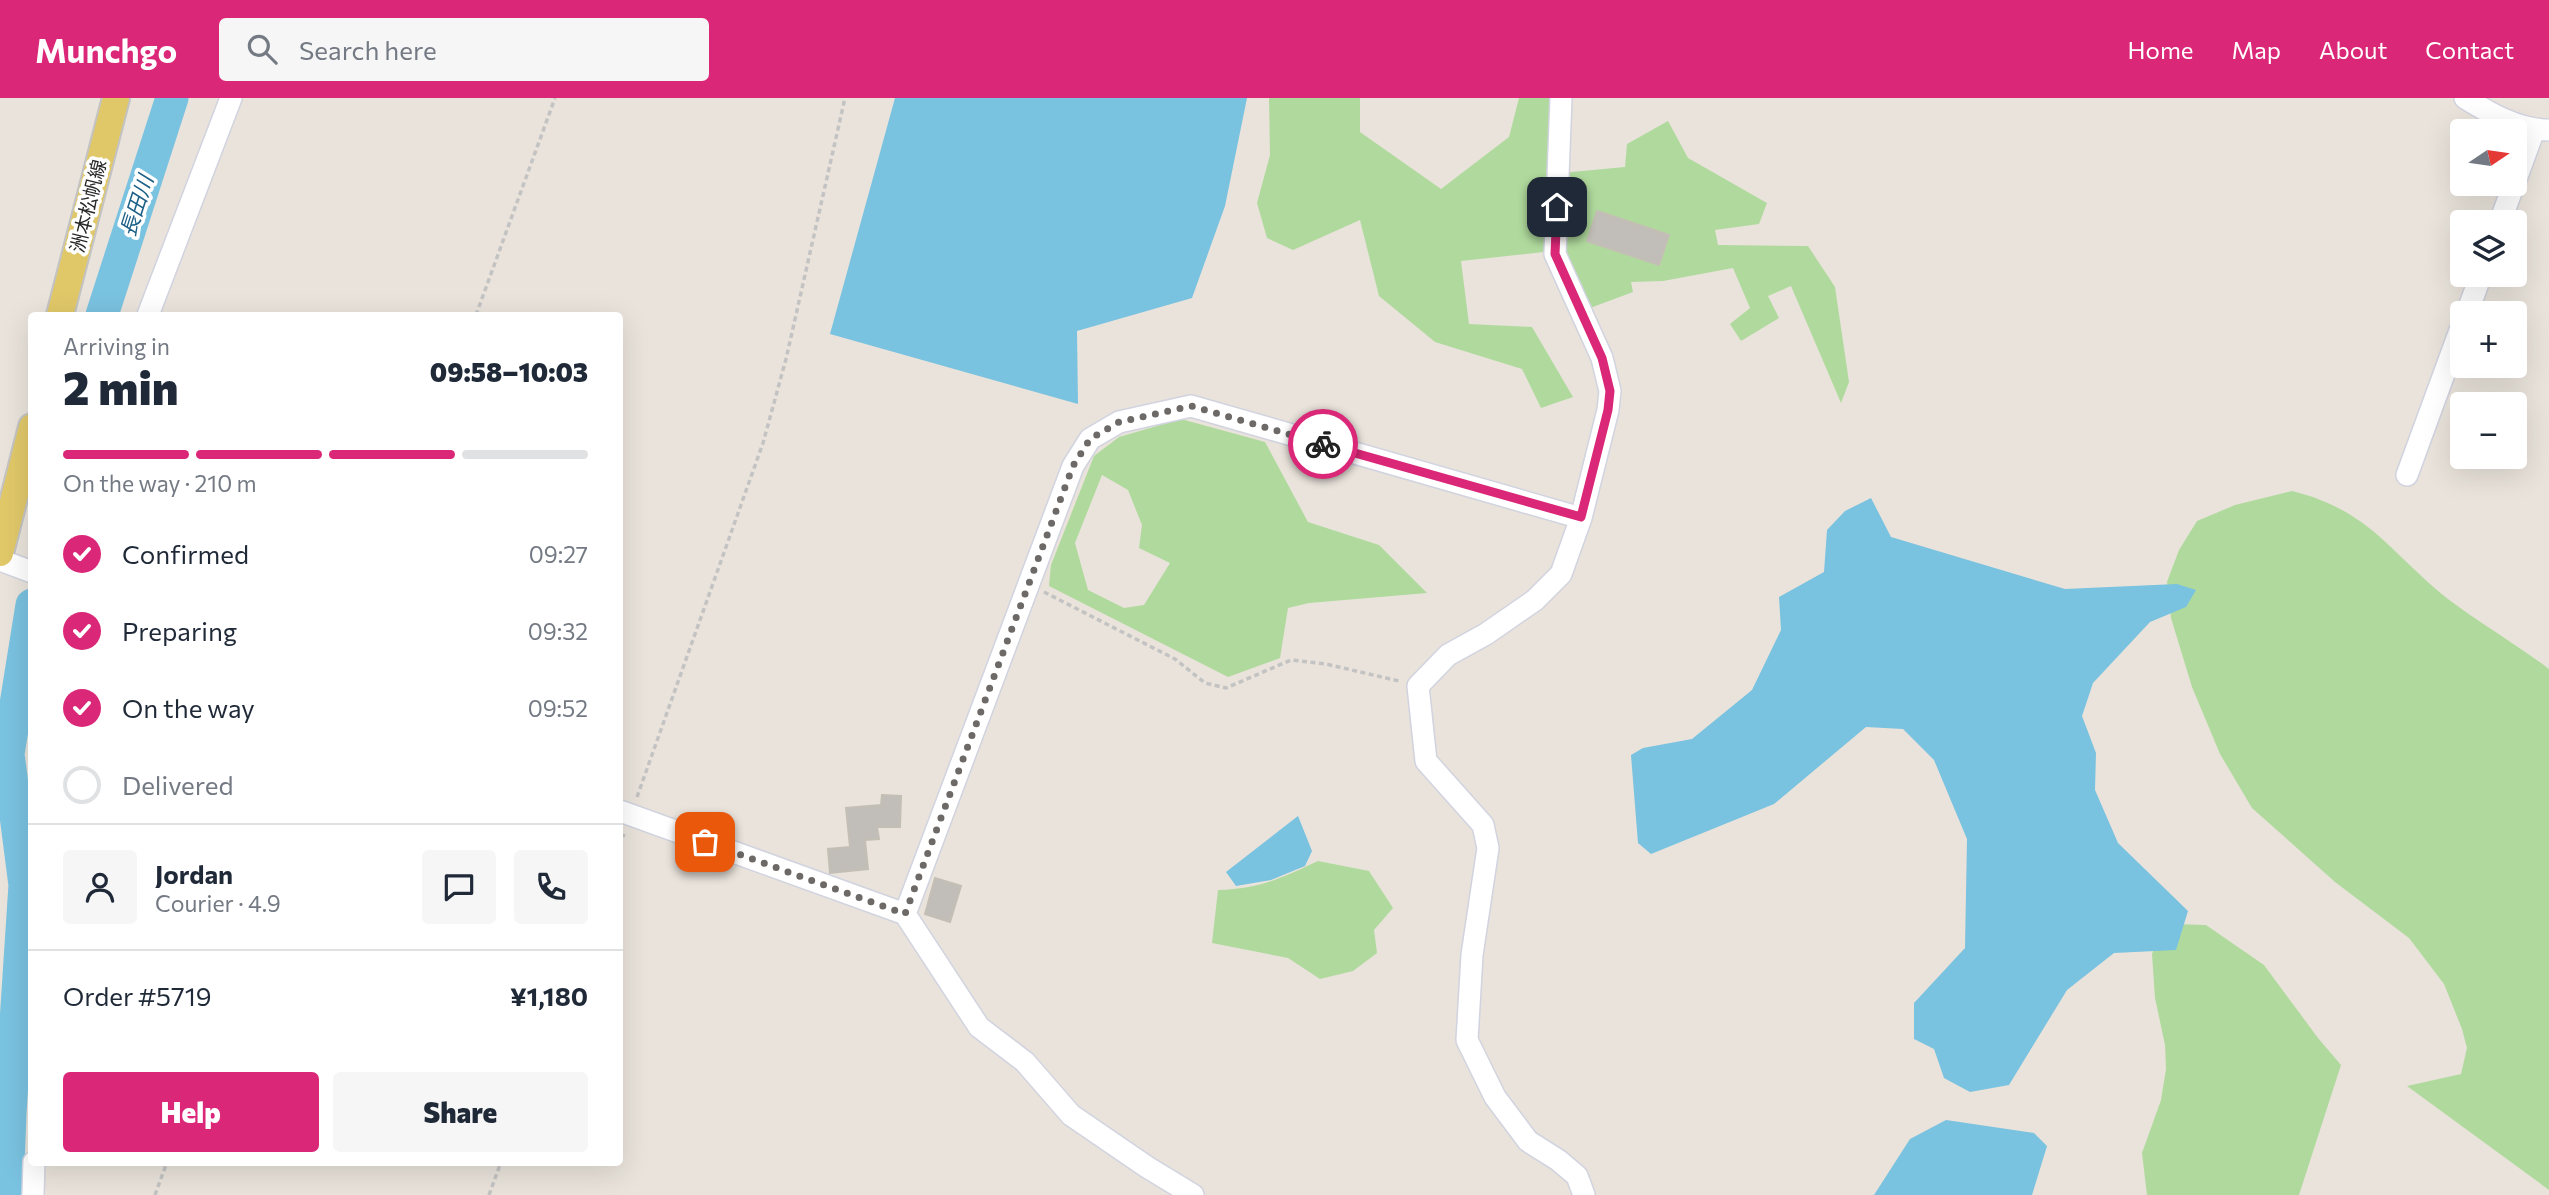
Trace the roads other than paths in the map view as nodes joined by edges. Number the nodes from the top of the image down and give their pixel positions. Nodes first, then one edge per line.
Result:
1 (116, 98) edge
2 (231, 98) edge
3 (1561, 98) edge
4 (2465, 98) edge
5 (2542, 130) edge
6 (2527, 158) edge
7 (61, 312) edge
8 (149, 312) edge
9 (2450, 358) edge
10 (28, 440) edge
11 (2407, 475) dead end
12 (4, 515) edge
13 (1581, 517) junction
14 (0, 553) edge
15 (0, 560) edge
16 (28, 570) edge
17 (625, 813) edge
18 (905, 914) junction
19 (34, 1166) edge
20 (33, 1195) edge
21 (1194, 1195) edge
22 (1584, 1195) edge

1 - 7 main road, 洲本松帆線
2 - 8 street
3 - 13 street
4 - 5 street
5 - 6 street
9 - 11 street
10 - 12 main road
12 - 14 main road
13 - 18 street
13 - 22 street
15 - 16 street
17 - 18 street
18 - 21 street
19 - 20 street

